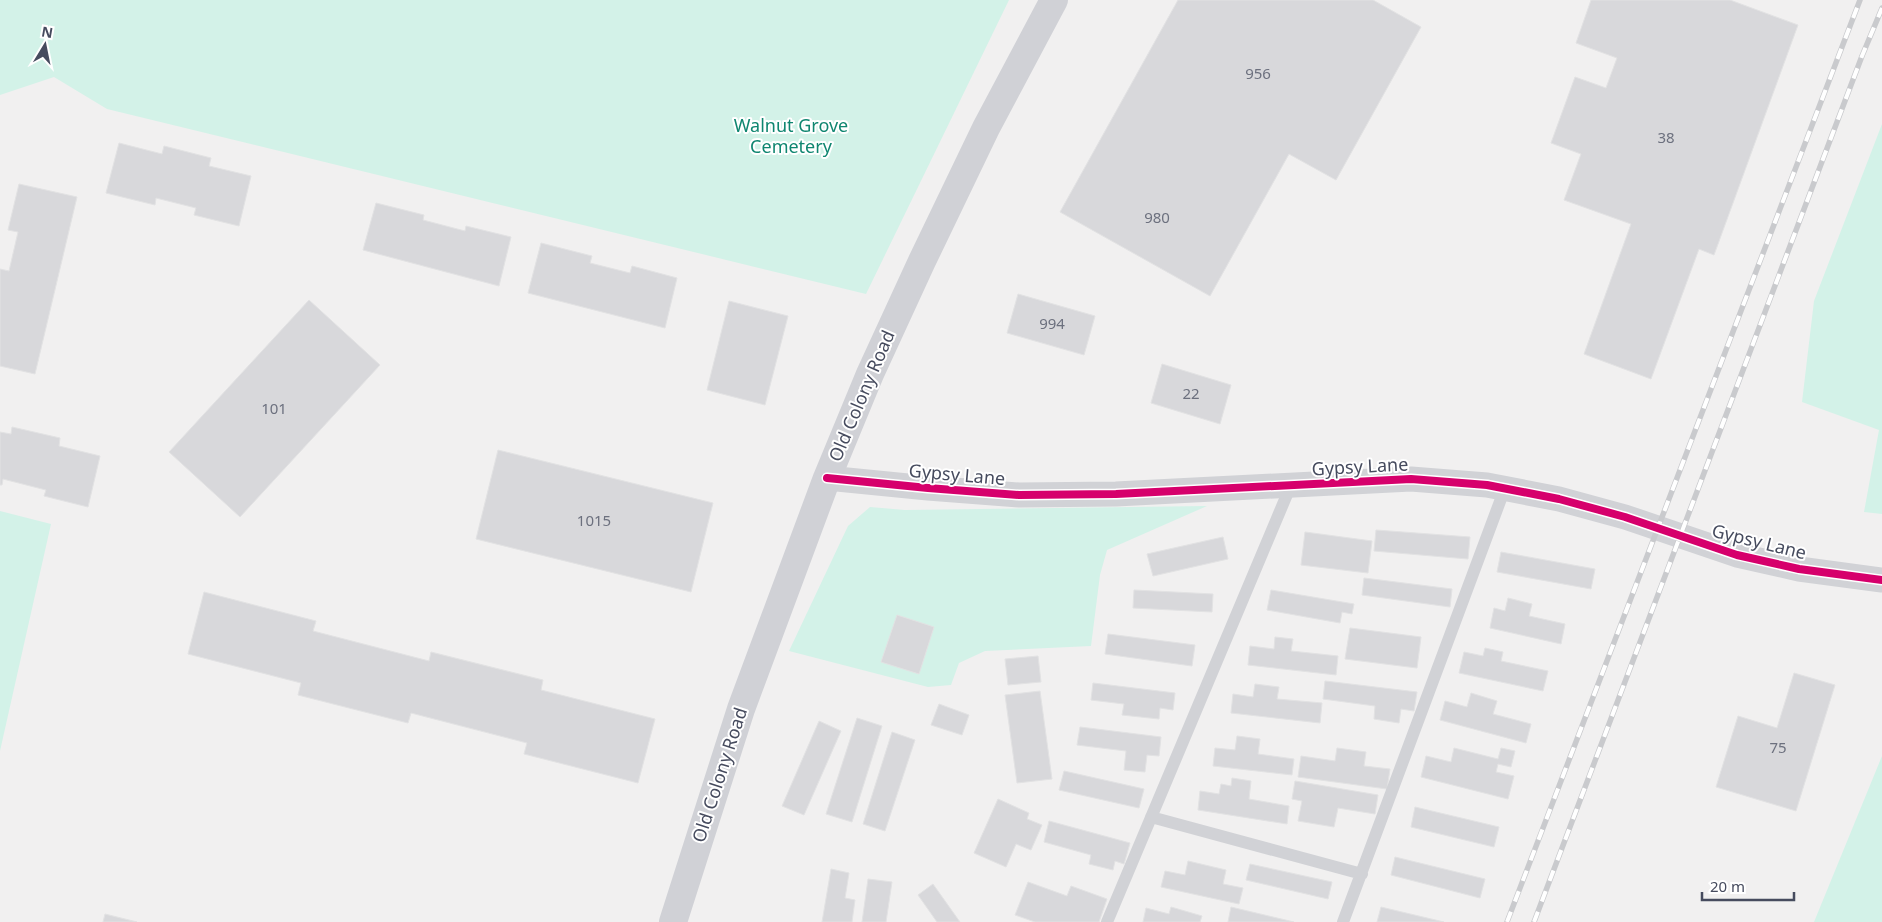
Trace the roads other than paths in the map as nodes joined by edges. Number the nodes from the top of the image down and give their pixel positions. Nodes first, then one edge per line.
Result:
1 (1054, 0) edge
2 (827, 478) junction
3 (1290, 485) junction
4 (1505, 488) junction
5 (1882, 580) edge
6 (1151, 818) junction
7 (1362, 874) junction
8 (673, 922) edge
9 (1107, 922) edge
10 (1343, 922) edge

1 - 2 main road, Old Colony Road
2 - 3 street, Gypsy Lane
2 - 8 main road, Old Colony Road
3 - 4 street, Gypsy Lane
3 - 6 lane
4 - 5 street, Gypsy Lane
4 - 7 lane
6 - 7 lane
6 - 9 lane
7 - 10 lane

